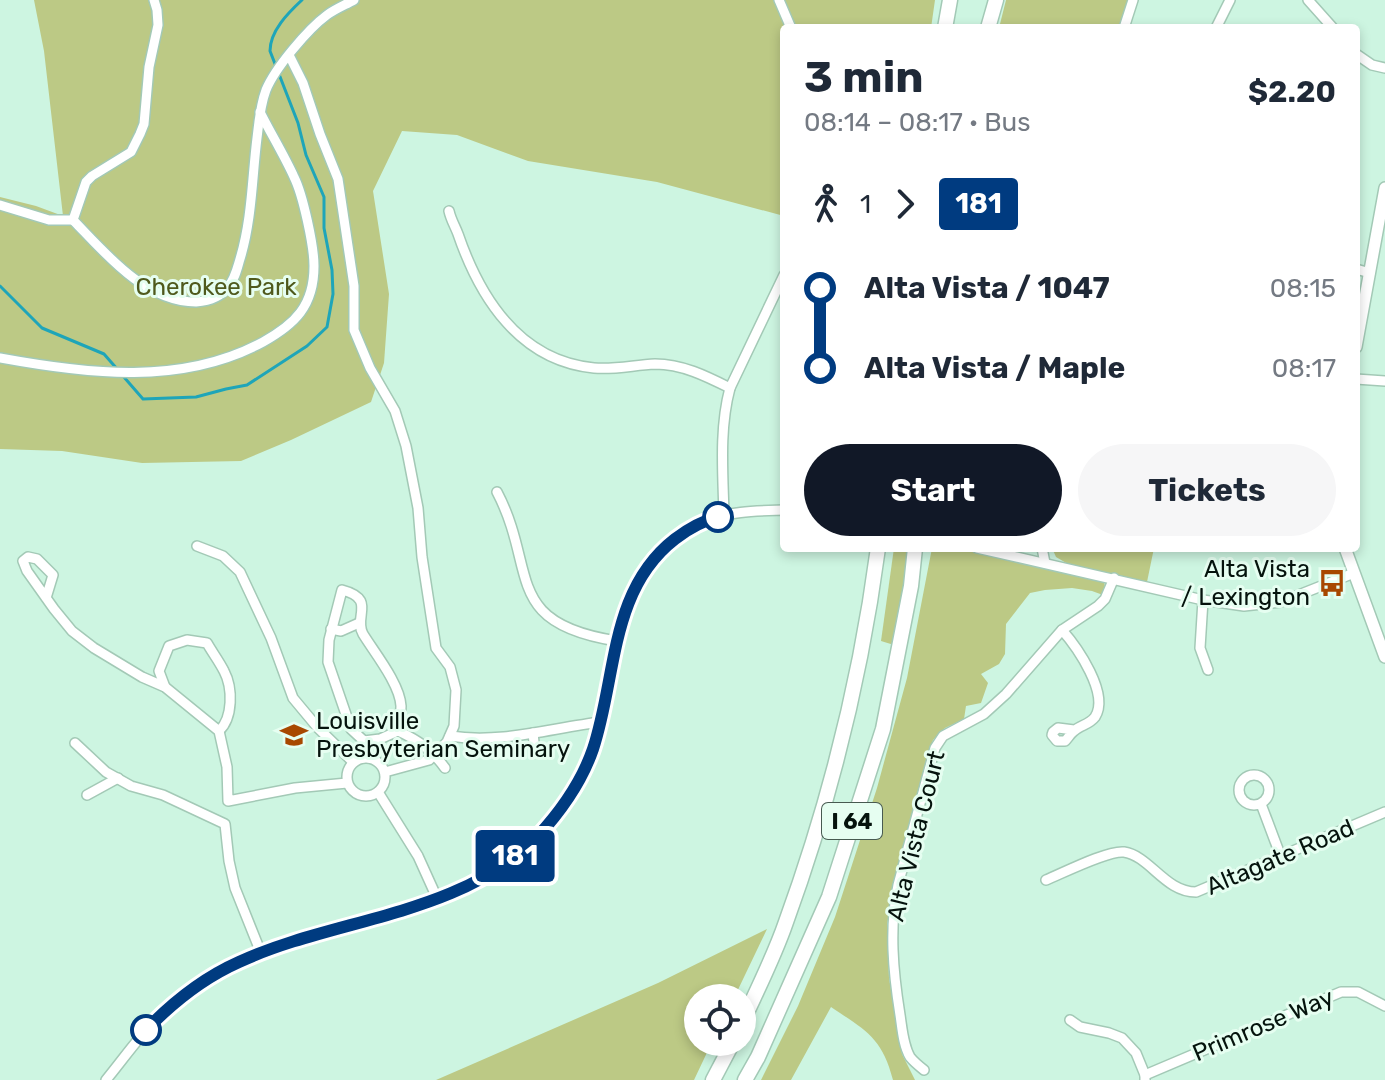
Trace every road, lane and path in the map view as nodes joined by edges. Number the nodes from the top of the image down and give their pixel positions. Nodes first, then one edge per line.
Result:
1 (154, 0) edge
2 (354, 0) edge
3 (779, 0) edge
4 (950, 0) edge
5 (996, 0) edge
6 (1133, 0) edge
7 (1230, 0) edge
8 (1308, 0) edge
9 (789, 24) edge
10 (946, 24) edge
11 (989, 24) edge
12 (1125, 24) edge
13 (1218, 24) edge
14 (1329, 24) edge
15 (288, 56) junction
16 (1360, 57) edge
17 (1385, 68) edge
18 (260, 112) junction
19 (1385, 188) edge
20 (0, 205) edge
21 (449, 211) dead end
22 (1383, 214) edge
23 (73, 220) junction
24 (1360, 270) edge
25 (1370, 273) junction
26 (780, 283) edge
27 (1360, 326) edge
28 (0, 358) edge
29 (1360, 379) edge
30 (1385, 381) edge
31 (730, 388) junction
32 (497, 492) dead end
33 (780, 510) edge
34 (724, 516) junction
35 (197, 546) dead end
36 (877, 552) edge
37 (915, 552) edge
38 (995, 552) edge
39 (1043, 552) edge
40 (1346, 552) edge
41 (1045, 563) junction
42 (1354, 573) junction
43 (1114, 578) junction
44 (46, 598) dead end
45 (1203, 600) junction
46 (359, 623) junction
47 (331, 629) junction
48 (1062, 630) junction
49 (617, 641) junction
50 (1385, 657) edge
51 (1208, 670) dead end
52 (165, 687) junction
53 (601, 722) junction
54 (1074, 730) dead end
55 (219, 731) junction
56 (398, 731) junction
57 (533, 733) junction
58 (450, 736) junction
59 (75, 743) dead end
60 (535, 752) dead end
61 (435, 754) junction
62 (353, 762) junction
63 (445, 768) dead end
64 (385, 772) junction
65 (118, 778) junction
66 (347, 783) junction
67 (378, 792) junction
68 (87, 795) dead end
69 (1261, 804) dead end
70 (1385, 812) edge
71 (1281, 857) junction
72 (1046, 880) dead end
73 (437, 898) junction
74 (261, 953) junction
75 (756, 991) edge
76 (1385, 1006) edge
77 (1070, 1020) dead end
78 (726, 1056) edge
79 (924, 1070) dead end
80 (1145, 1077) edge
81 (106, 1080) edge
82 (713, 1080) edge
83 (745, 1080) edge

1 - 23 street
2 - 15 street
3 - 9 street
4 - 10 highway
5 - 11 highway
6 - 12 street
7 - 13 street
8 - 14 street
15 - 18 street
15 - 58 street
16 - 17 street
18 - 23 street
18 - 28 street
19 - 22 main road
20 - 23 street
21 - 31 street
22 - 25 main road
24 - 25 street
25 - 27 main road
26 - 31 street
29 - 30 street
31 - 34 street
32 - 49 street
33 - 34 street
34 - 49 street
35 - 62 street
36 - 75 highway, I 64
37 - 83 highway, I 64
38 - 41 street
39 - 41 street
40 - 42 main road
41 - 43 street
42 - 45 street
42 - 50 main road
43 - 45 street
43 - 48 street, Alta Vista Court
44 - 52 street
45 - 51 street
46 - 47 street
46 - 47 street
46 - 56 street
47 - 56 street
48 - 54 street
48 - 79 street, Alta Vista Court
49 - 53 street
52 - 55 street
52 - 55 street
53 - 57 street
53 - 73 street
55 - 66 street
56 - 61 street
57 - 58 street
57 - 60 street
58 - 61 street
59 - 65 street
61 - 63 street
61 - 64 street
62 - 64 street
62 - 66 street
64 - 67 street
65 - 68 street
65 - 74 street
66 - 67 street
67 - 73 street
69 - 71 street
70 - 71 street, Altagate Road
71 - 72 street, Altagate Road
73 - 74 street
74 - 81 street
76 - 80 street, Primrose Way
77 - 80 street
78 - 82 highway

